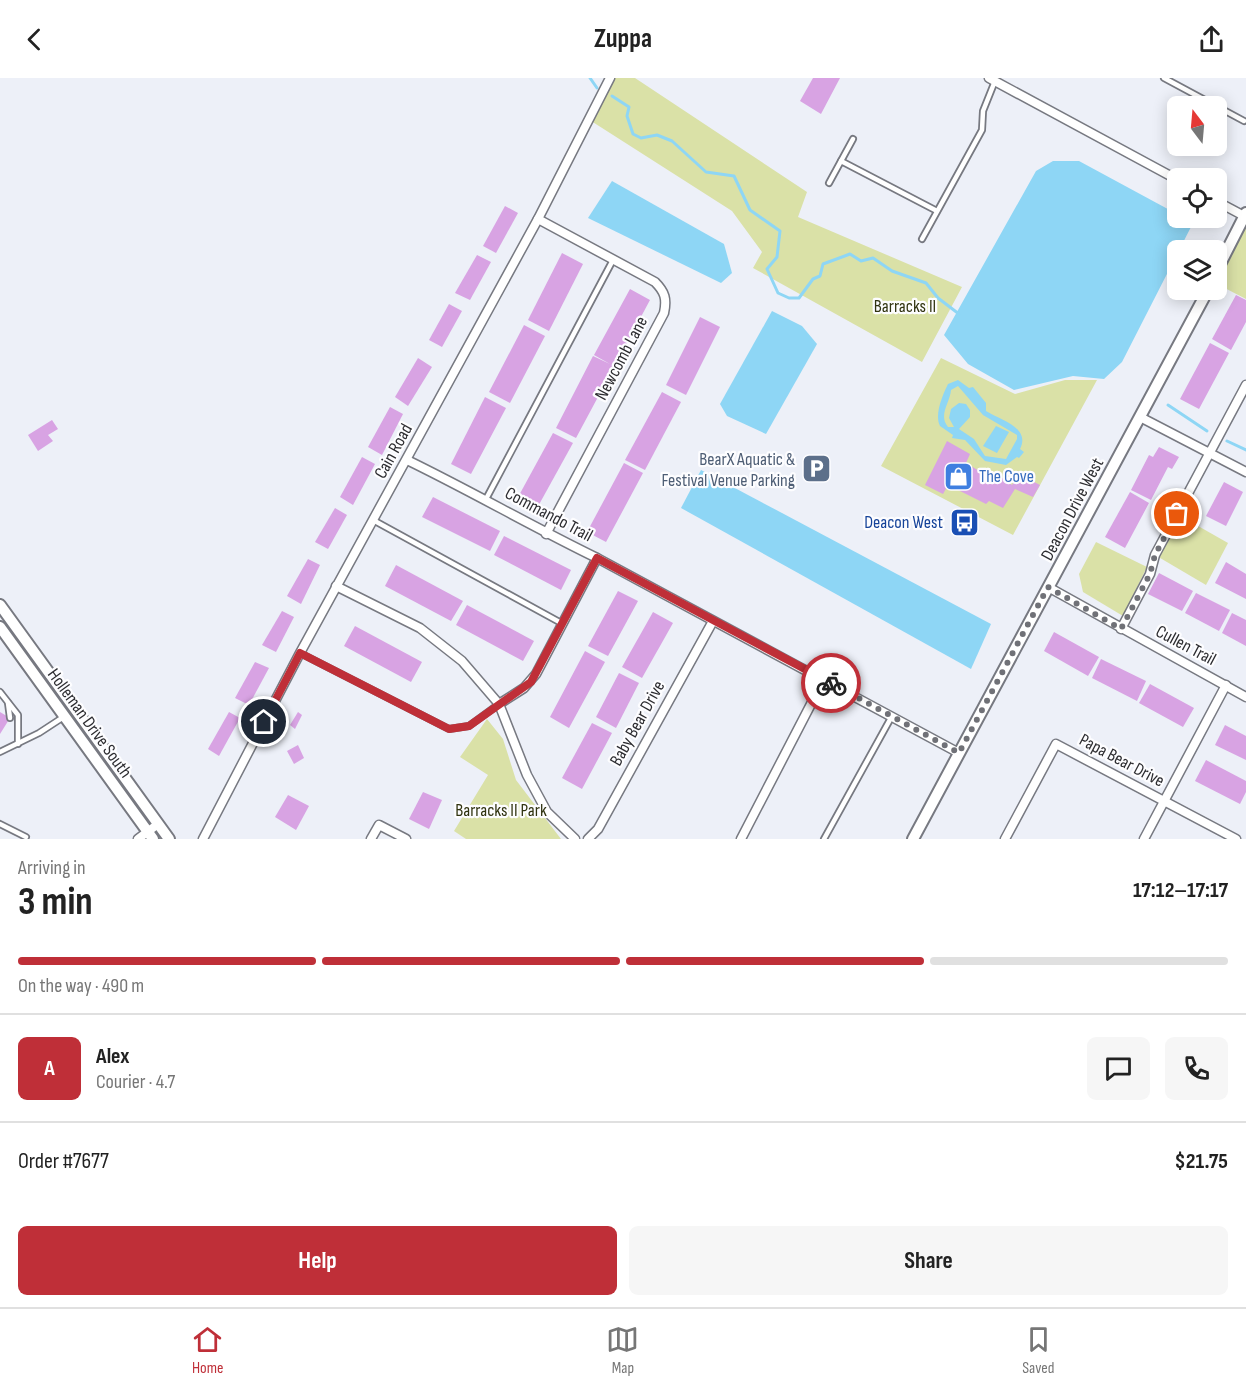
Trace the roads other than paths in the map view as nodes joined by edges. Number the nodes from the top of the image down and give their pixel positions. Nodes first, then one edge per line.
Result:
1 (610, 78) edge
2 (1164, 78) edge
3 (994, 79) edge
4 (1244, 121) dead end
5 (853, 139) dead end
6 (841, 161) junction
7 (1167, 174) edge
8 (829, 183) dead end
9 (1227, 206) edge
10 (937, 211) junction
11 (1246, 215) edge
12 (538, 219) junction
13 (922, 239) dead end
14 (1227, 251) edge
15 (614, 260) junction
16 (1203, 300) edge
17 (1246, 385) edge
18 (1140, 417) junction
19 (1211, 453) junction
20 (407, 460) junction
21 (1246, 472) edge
22 (486, 499) junction
23 (372, 520) junction
24 (546, 534) junction
25 (597, 558) junction
26 (336, 586) junction
27 (1048, 587) junction
28 (0, 605) edge
29 (712, 621) junction
30 (563, 624) junction
31 (0, 627) edge
32 (1121, 629) junction
33 (300, 653) junction
34 (824, 679) junction
35 (1226, 685) junction
36 (0, 692) edge
37 (1246, 696) edge
38 (7, 701) junction
39 (499, 704) junction
40 (65, 716) junction
41 (892, 716) junction
42 (10, 718) dead end
43 (18, 744) junction
44 (0, 750) edge
45 (959, 753) junction
46 (1164, 801) junction
47 (0, 824) edge
48 (158, 824) junction
49 (150, 835) edge
50 (26, 837) dead end
51 (138, 839) edge
52 (169, 839) edge
53 (203, 839) edge
54 (371, 839) edge
55 (406, 839) edge
56 (575, 839) edge
57 (588, 839) edge
58 (741, 839) edge
59 (824, 839) edge
60 (913, 839) edge
61 (1005, 839) edge
62 (1144, 839) edge
63 (1236, 839) edge

1 - 12 street, Cain Road
2 - 4 lane
3 - 7 street
3 - 10 lane
5 - 6 lane
6 - 8 lane
6 - 10 lane
9 - 11 street
10 - 13 lane
11 - 14 street
12 - 15 street, Newcomb Lane
12 - 20 street, Cain Road
15 - 22 lane
15 - 24 street, Newcomb Lane
16 - 18 street, Deacon Drive West
17 - 19 street
18 - 19 street
18 - 27 street, Deacon Drive West
19 - 21 street
19 - 32 street
20 - 22 street, Commando Trail
20 - 23 street, Cain Road
22 - 24 street, Commando Trail
23 - 26 street, Cain Road
23 - 30 lane
24 - 25 street, Commando Trail
25 - 29 street, Commando Trail
25 - 30 street
26 - 33 street, Cain Road
26 - 39 street
27 - 32 street, Cullen Trail
27 - 45 street, Deacon Drive West
28 - 48 street
29 - 34 street, Commando Trail
29 - 57 street, Baby Bear Drive
30 - 39 street
31 - 40 street, Holleman Drive South
32 - 35 street, Cullen Trail
33 - 39 lane
33 - 53 street, Cain Road
34 - 41 street, Commando Trail
34 - 58 street
35 - 37 street, Cullen Trail
35 - 46 street
36 - 38 lane
38 - 42 lane
38 - 43 lane
39 - 56 street
40 - 43 lane
40 - 49 street, Holleman Drive South
41 - 45 street, Commando Trail
41 - 59 lane
43 - 44 lane
45 - 60 street, Deacon Drive West
46 - 61 street, Papa Bear Drive
46 - 62 street
46 - 63 street, Papa Bear Drive
47 - 50 lane
48 - 49 street
48 - 52 street
49 - 51 street
54 - 55 street

